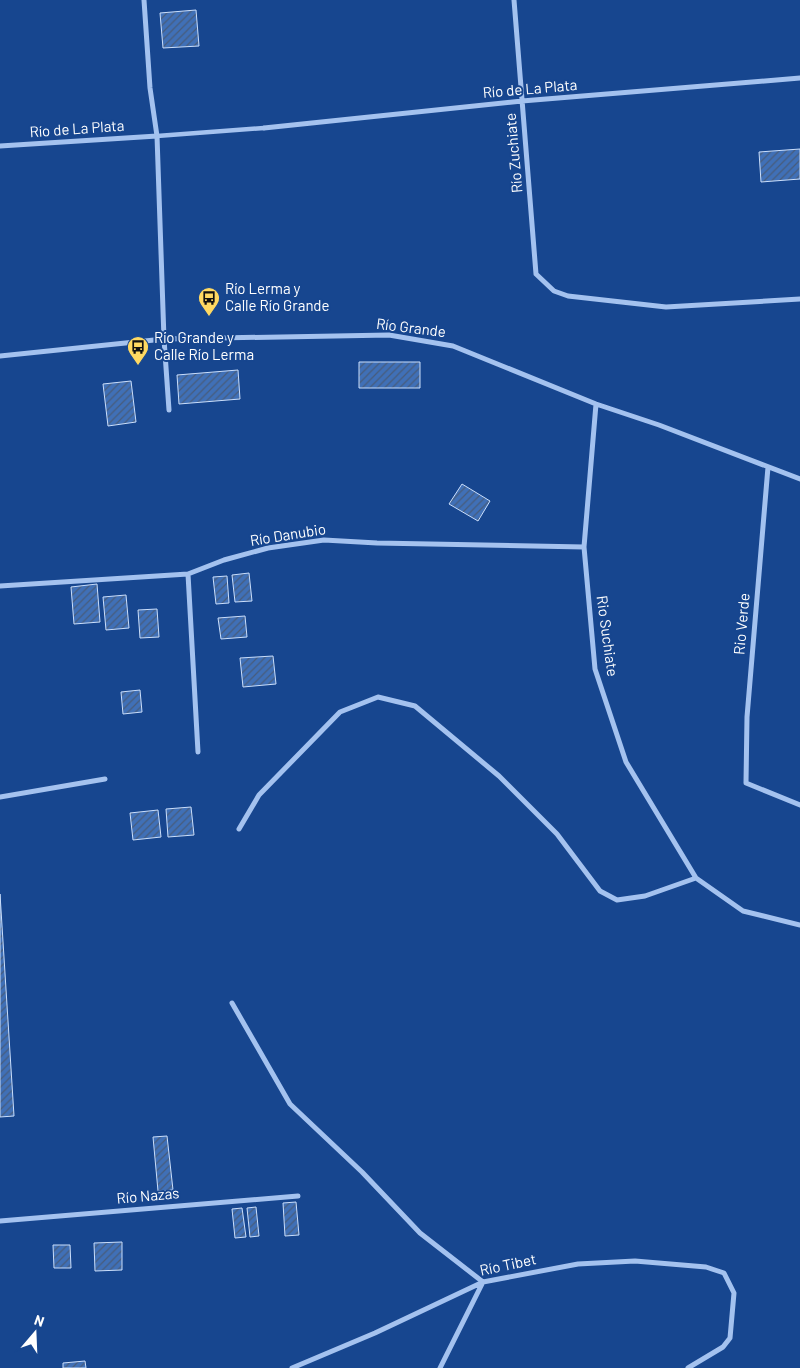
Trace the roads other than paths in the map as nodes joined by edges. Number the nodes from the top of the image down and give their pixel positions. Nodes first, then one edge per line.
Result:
1 (144, 0) edge
2 (514, 0) edge
3 (800, 78) edge
4 (522, 101) junction
5 (264, 128) joint
6 (156, 136) junction
7 (0, 146) edge
8 (800, 299) edge
9 (164, 339) junction
10 (0, 356) edge
11 (596, 404) junction
12 (169, 410) dead end
13 (768, 467) junction
14 (800, 479) edge
15 (584, 547) junction
16 (188, 574) junction
17 (0, 586) edge
18 (198, 752) dead end
19 (104, 779) dead end
20 (0, 797) edge
21 (800, 805) edge
22 (239, 828) dead end
23 (696, 878) junction
24 (800, 925) edge
25 (232, 1003) dead end
26 (298, 1196) dead end
27 (0, 1221) edge
28 (483, 1282) junction
29 (292, 1368) edge
30 (440, 1368) edge
31 (688, 1368) edge

1 - 6 street
2 - 4 street, Río Zuchiate
3 - 4 street, Río de La Plata
4 - 5 street, Río de La Plata
4 - 8 street, Río Zuchiate
5 - 6 street
6 - 7 street, Río de La Plata
6 - 9 street
9 - 10 street, Río Grande
9 - 11 street, Río Grande
9 - 12 street
11 - 13 street, Río Grande
11 - 15 street, Rio Suchiate
13 - 14 street, Río Grande
13 - 21 street, Rio Verde
15 - 16 street, Río Danubio
15 - 23 street, Rio Suchiate
16 - 17 street, Río Danubio
16 - 18 street
19 - 20 street
22 - 23 street
23 - 24 street
25 - 28 street
26 - 27 street, Río Nazas
28 - 29 street, Río Tibet
28 - 30 street
28 - 31 street, Río Tibet

